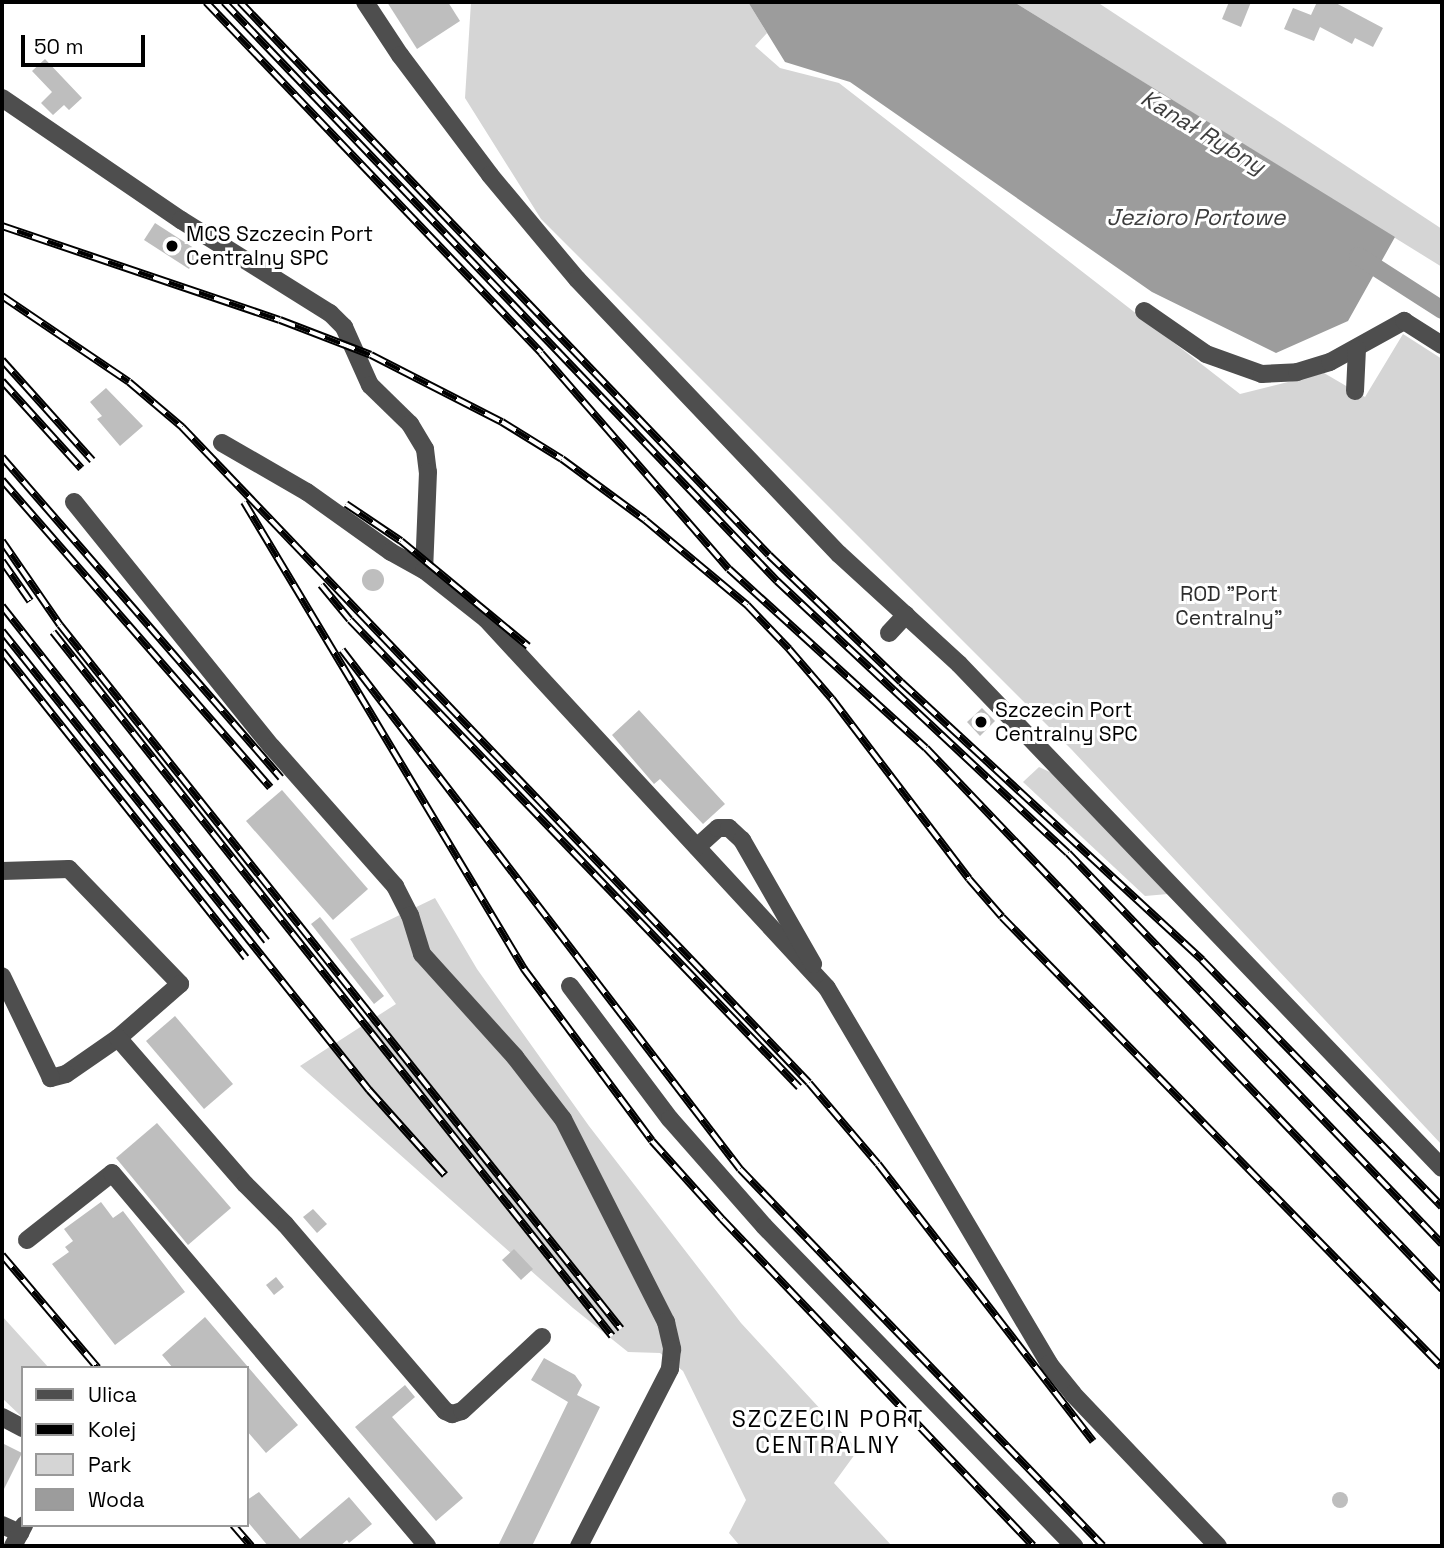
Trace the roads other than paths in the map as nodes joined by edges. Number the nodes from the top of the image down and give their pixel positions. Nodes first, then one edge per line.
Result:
1 (365, 2) edge
2 (2, 99) edge
3 (1144, 311) dead end
4 (1442, 345) edge
5 (1357, 349) junction
6 (1355, 391) dead end
7 (222, 443) dead end
8 (74, 502) dead end
9 (424, 570) junction
10 (906, 615) junction
11 (889, 633) dead end
12 (697, 847) junction
13 (2, 871) edge
14 (2, 976) edge
15 (820, 981) junction
16 (569, 986) dead end
17 (118, 1038) junction
18 (1442, 1168) edge
19 (27, 1240) dead end
20 (541, 1337) dead end
21 (2, 1417) edge
22 (21, 1427) edge
23 (2, 1525) edge
24 (19, 1535) edge
25 (426, 1546) edge
26 (579, 1546) edge
27 (1074, 1546) edge
28 (1218, 1546) edge

1 - 10 lane
2 - 9 lane
3 - 5 lane
4 - 5 lane
5 - 6 lane
7 - 9 lane
8 - 26 lane
9 - 12 lane
10 - 11 lane
10 - 18 lane
12 - 15 lane
12 - 15 lane
13 - 17 lane
14 - 17 lane
15 - 28 lane
16 - 27 lane
17 - 20 lane
19 - 25 lane
21 - 22 lane
23 - 24 lane

